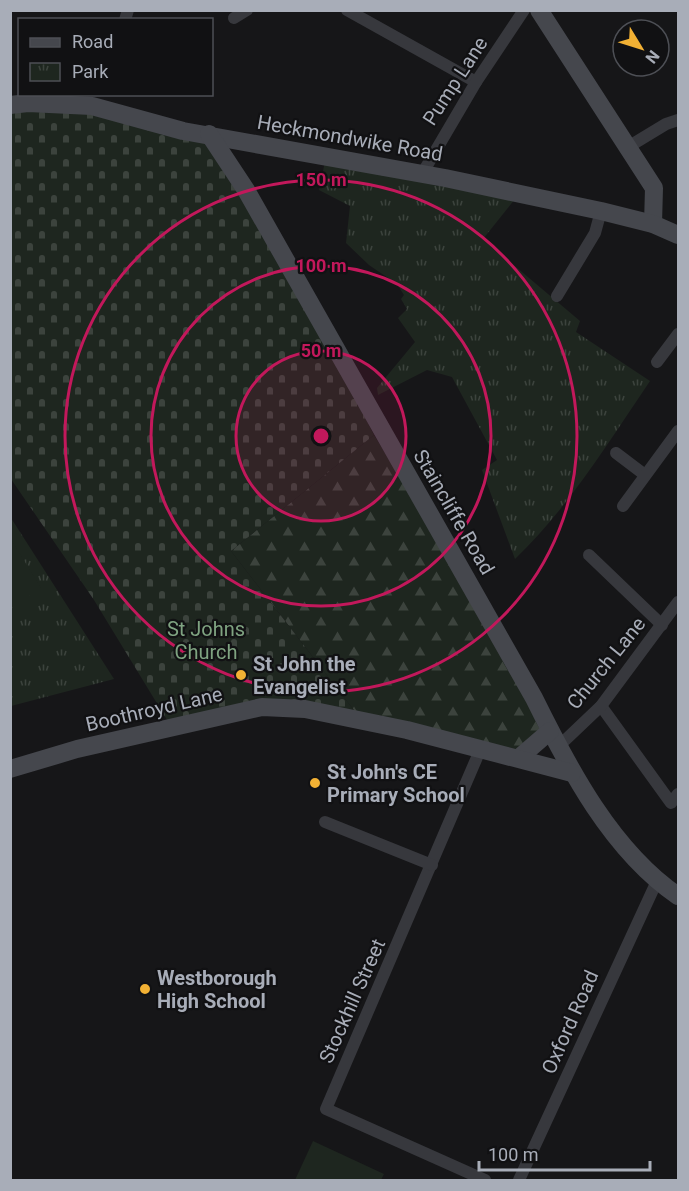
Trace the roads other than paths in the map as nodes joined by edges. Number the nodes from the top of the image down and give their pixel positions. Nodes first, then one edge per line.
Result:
1 (247, 10) edge
2 (347, 10) edge
3 (524, 10) edge
4 (539, 10) edge
5 (234, 18) dead end
6 (476, 82) junction
7 (94, 100) edge
8 (10, 105) edge
9 (678, 120) edge
10 (209, 134) junction
11 (628, 147) junction
12 (422, 174) junction
13 (601, 211) junction
14 (653, 225) junction
15 (678, 235) edge
16 (557, 296) dead end
17 (678, 334) edge
18 (657, 362) dead end
19 (678, 431) edge
20 (616, 453) dead end
21 (645, 475) junction
22 (623, 506) dead end
23 (589, 555) dead end
24 (677, 608) edge
25 (662, 625) junction
26 (601, 706) junction
27 (555, 738) junction
28 (481, 748) junction
29 (520, 758) junction
30 (10, 769) edge
31 (572, 773) junction
32 (678, 794) edge
33 (326, 822) dead end
34 (432, 865) junction
35 (657, 881) junction
36 (678, 896) edge
37 (485, 1180) edge
38 (519, 1180) edge

1 - 5 street
2 - 6 street
3 - 6 street, Pump Lane
4 - 11 street
6 - 12 street, Pump Lane
7 - 8 street, Heckmondwike Road
7 - 10 street, Heckmondwike Road
9 - 11 street
10 - 12 street, Heckmondwike Road
10 - 27 street, Staincliffe Road
11 - 14 street
12 - 13 street, Heckmondwike Road
13 - 14 street, Heckmondwike Road
13 - 16 street
14 - 15 street, Heckmondwike Road
17 - 18 street
19 - 21 street
20 - 21 street
21 - 22 street
23 - 25 street
24 - 25 street, Church Lane
25 - 26 street, Church Lane
26 - 27 street, Church Lane
26 - 32 street
27 - 29 street
27 - 31 street, Staincliffe Road
28 - 29 street, Boothroyd Lane
28 - 30 street, Boothroyd Lane
28 - 34 street, Stockhill Street
29 - 31 street, Boothroyd Lane
31 - 35 street, Staincliffe Road
33 - 34 street
34 - 37 street, Stockhill Street
35 - 36 street, Staincliffe Road
35 - 38 street, Oxford Road

